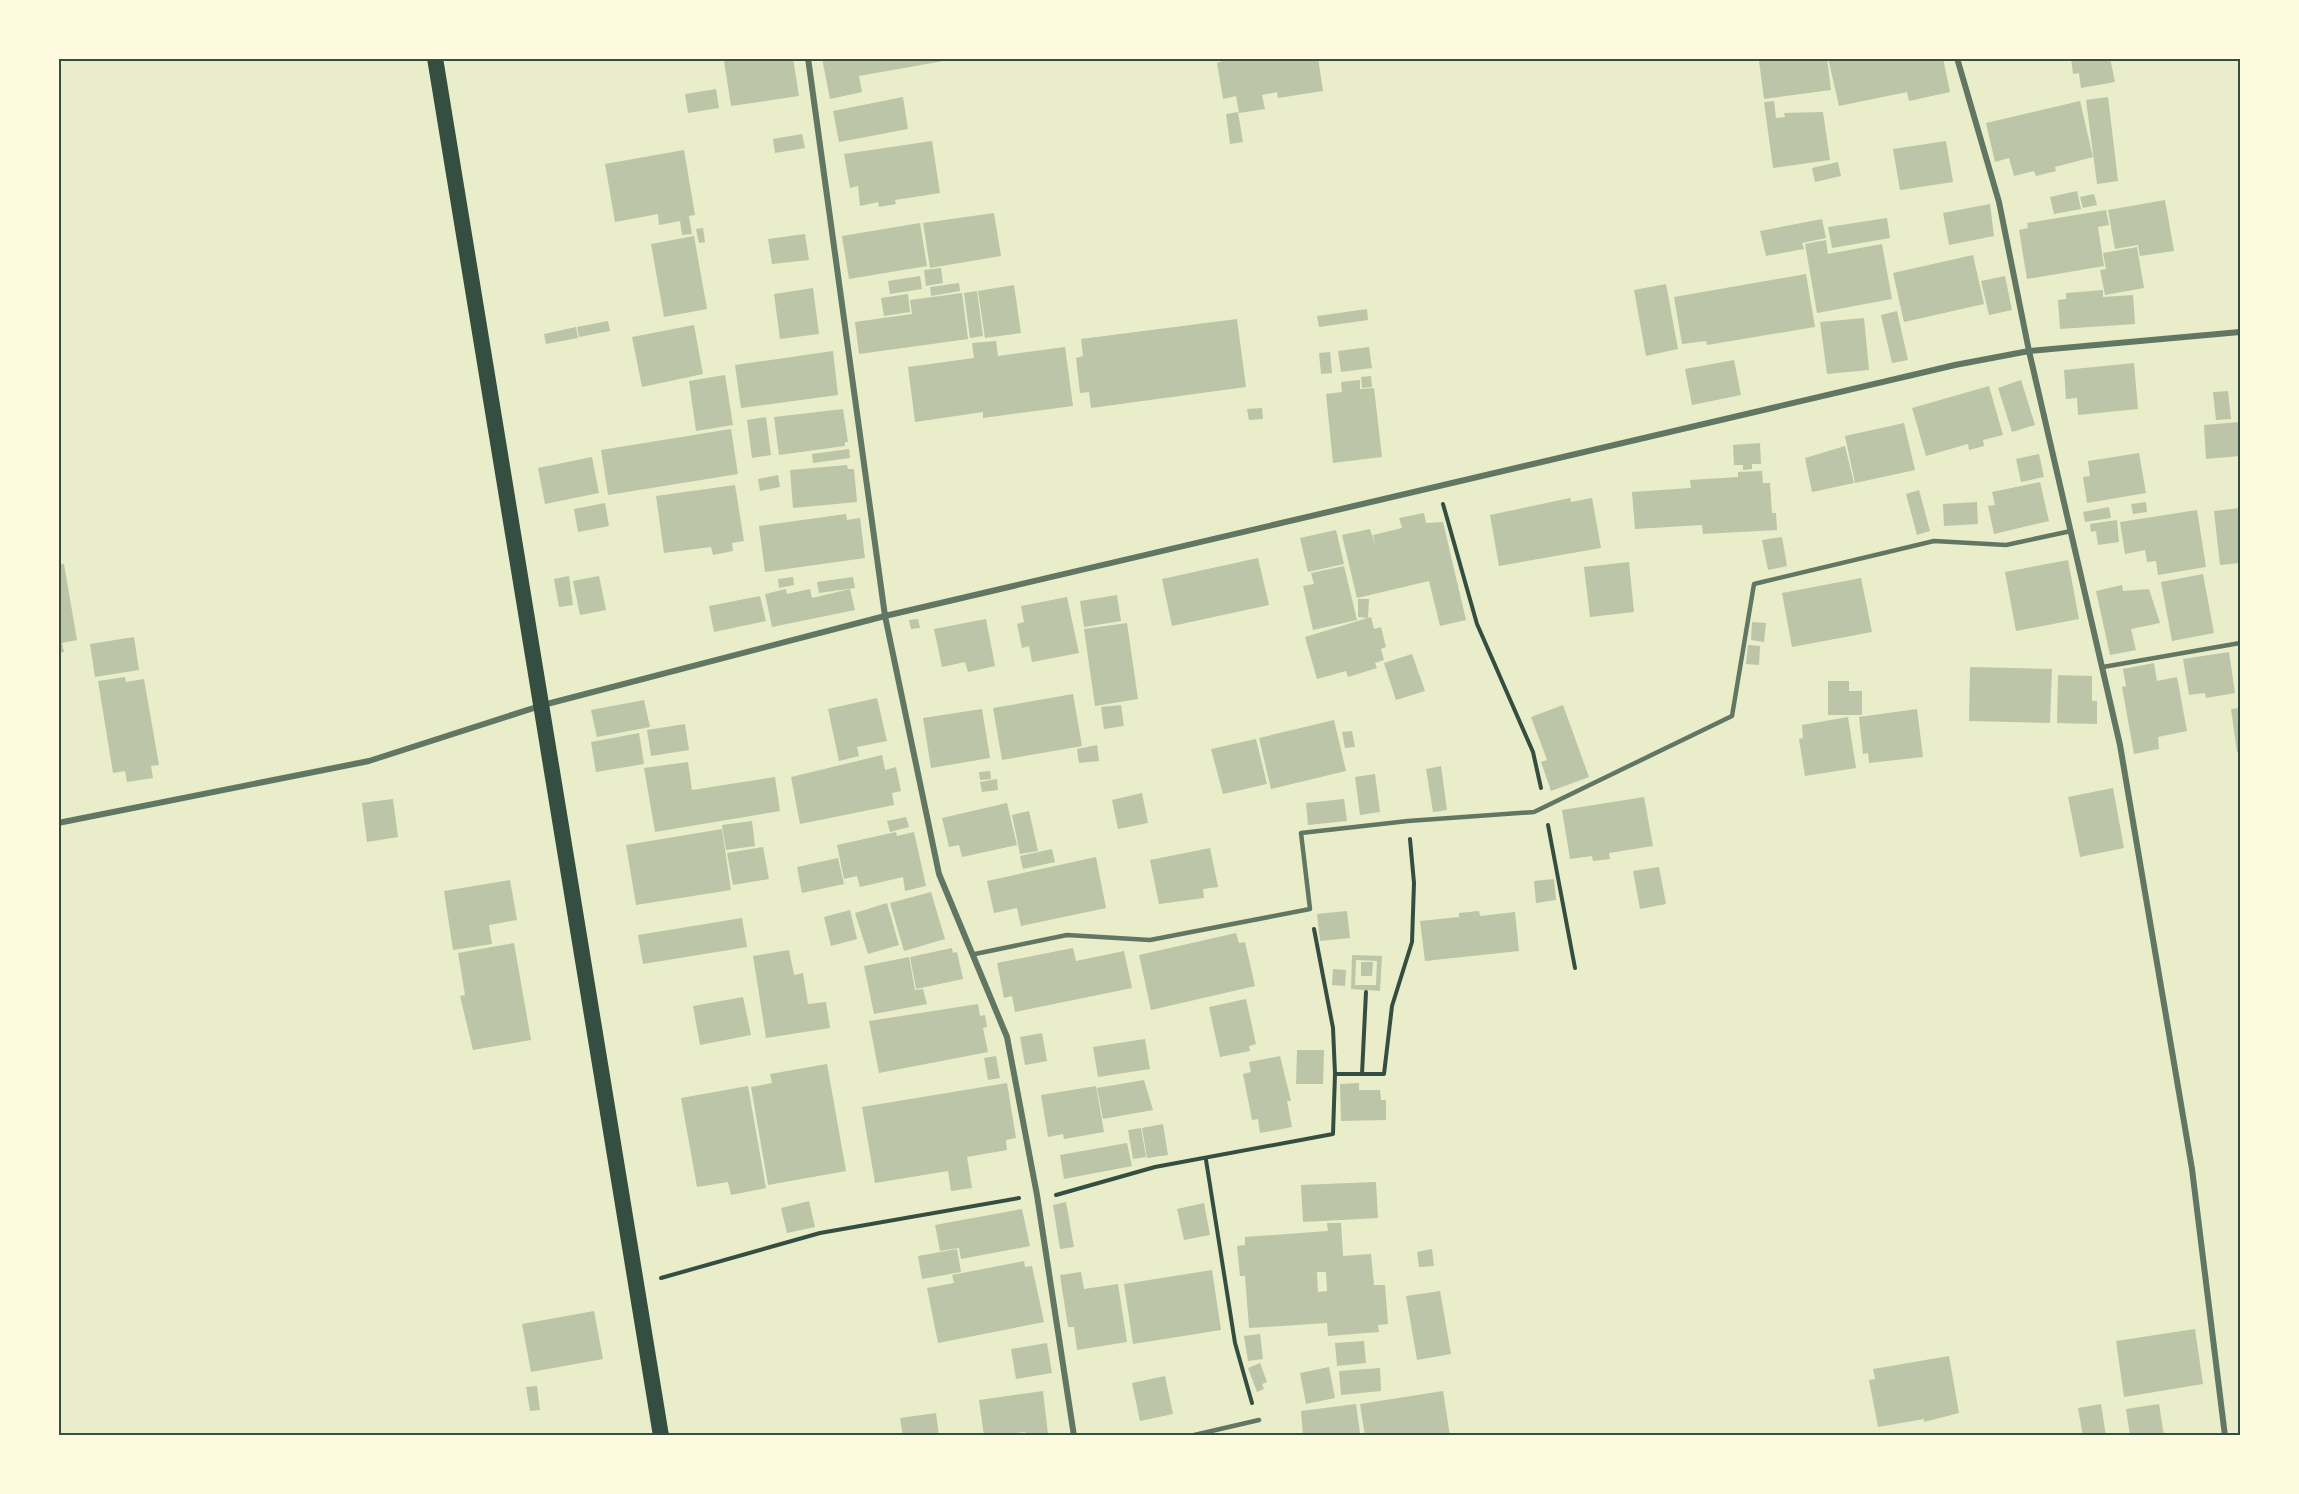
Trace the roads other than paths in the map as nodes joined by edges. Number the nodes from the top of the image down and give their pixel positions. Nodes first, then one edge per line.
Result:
1 (435, 58) edge
2 (808, 58) edge
3 (1957, 58) edge
4 (2241, 332) edge
5 (2029, 351) junction
6 (2071, 531) junction
7 (885, 616) junction
8 (2241, 643) edge
9 (2103, 667) junction
10 (543, 705) junction
11 (58, 823) edge
12 (975, 954) junction
13 (1259, 1420) road end
14 (661, 1436) edge
15 (1074, 1436) edge
16 (1190, 1436) edge
17 (2225, 1436) edge

1 - 10 highway
2 - 7 street
3 - 5 street
4 - 5 street
5 - 6 street
5 - 7 street
6 - 9 street
6 - 12 lane
7 - 10 street
7 - 12 street
8 - 9 lane
9 - 17 street
10 - 11 street
10 - 14 highway
12 - 15 street
13 - 16 lane

